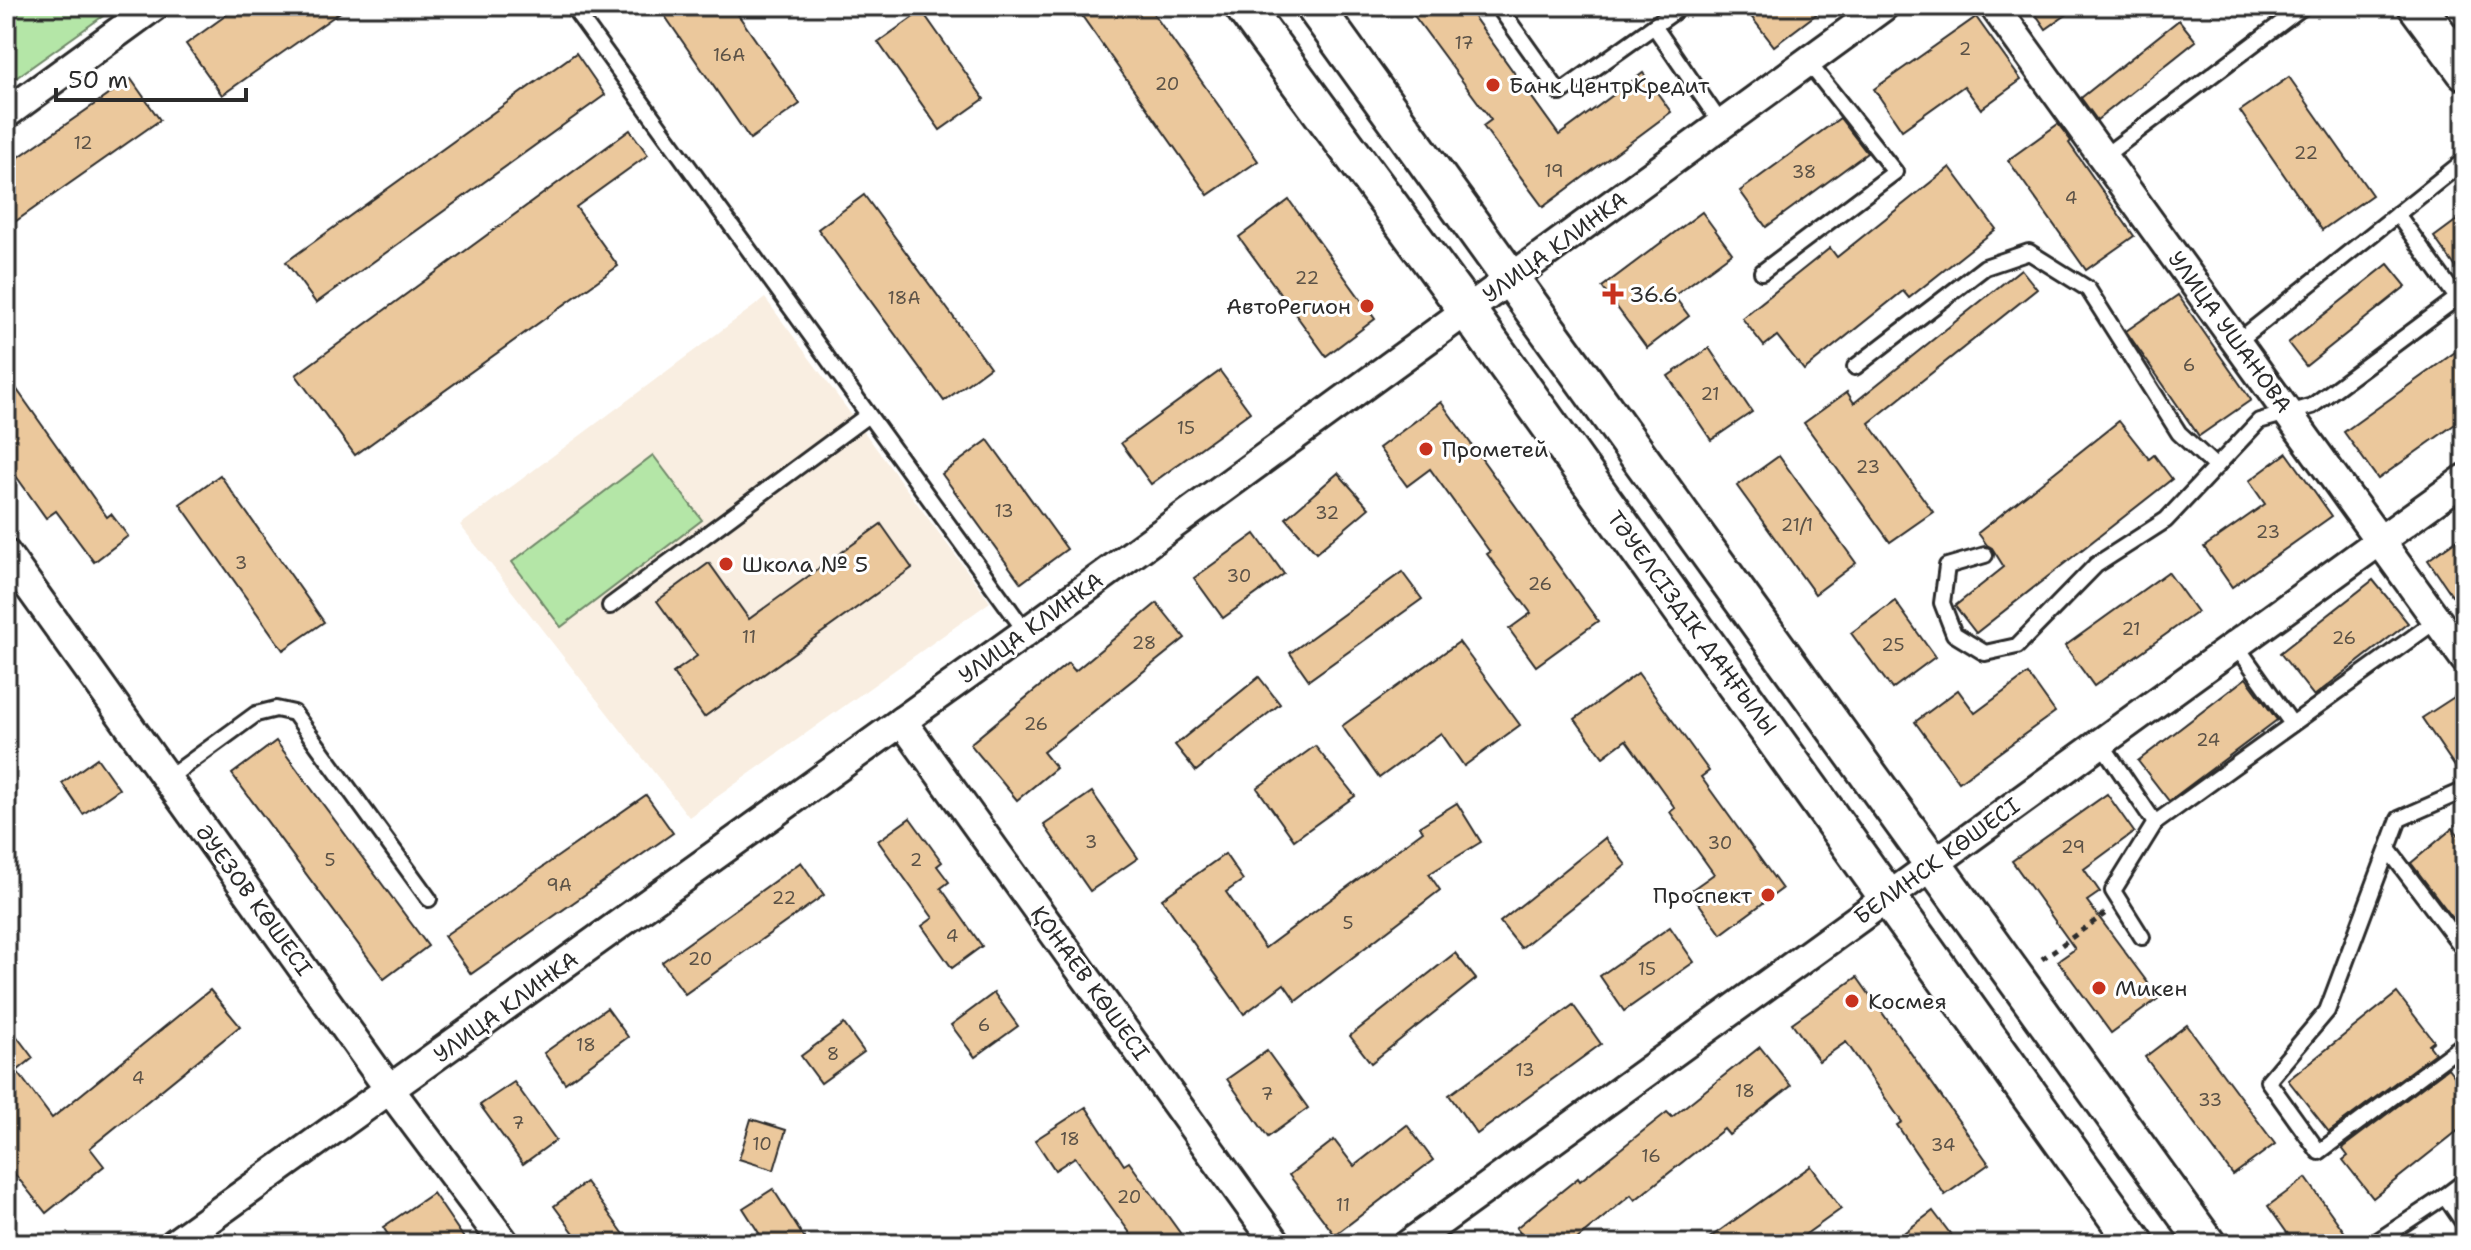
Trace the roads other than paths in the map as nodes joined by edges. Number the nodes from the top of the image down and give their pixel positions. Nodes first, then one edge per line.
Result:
1 (154, 6) edge
2 (572, 6) edge
3 (1243, 6) edge
4 (1314, 6) edge
5 (1498, 6) edge
6 (1682, 6) edge
7 (1884, 6) edge
8 (1994, 6) edge
9 (2304, 6) edge
10 (2417, 6) edge
11 (1654, 26) junction
12 (1808, 62) junction
13 (2465, 71) edge
14 (6, 114) edge
15 (1722, 125) junction
16 (2103, 157) junction
17 (2465, 160) edge
18 (2397, 214) junction
19 (1762, 272) dead end
20 (1511, 279) junction
21 (1467, 310) junction
22 (2237, 342) junction
23 (1855, 367) dead end
24 (2288, 413) junction
25 (868, 415) junction
26 (2216, 467) junction
27 (2465, 479) edge
28 (2380, 540) junction
29 (6, 554) edge
30 (1985, 555) dead end
31 (610, 606) dead end
32 (2437, 620) junction
33 (1026, 632) junction
34 (2236, 645) junction
35 (2463, 653) edge
36 (902, 721) junction
37 (2292, 724) junction
38 (2101, 743) junction
39 (167, 779) junction
40 (2465, 790) edge
41 (2155, 823) junction
42 (2388, 849) junction
43 (1934, 864) junction
44 (1888, 895) junction
45 (429, 899) dead end
46 (2142, 937) dead end
47 (2465, 951) edge
48 (2465, 1043) edge
49 (390, 1090) junction
50 (2465, 1181) edge
51 (2445, 1196) junction
52 (2465, 1225) edge
53 (174, 1244) edge
54 (505, 1244) edge
55 (1277, 1244) edge
56 (1409, 1244) edge
57 (2136, 1244) edge
58 (2207, 1244) edge
59 (2373, 1244) edge

1 - 14 street
2 - 25 lane
3 - 21 street, ТӘУЕЛСІЗДІК ДАҢҒЫЛЫ
4 - 20 street
5 - 11 lane
6 - 11 lane
7 - 12 street, УЛИЦА КЛИНКА
8 - 16 street, УЛИЦА УШАНОВА
9 - 16 lane
10 - 13 street
11 - 15 lane
12 - 15 street, УЛИЦА КЛИНКА
12 - 19 lane
15 - 20 street, УЛИЦА КЛИНКА
16 - 22 street, УЛИЦА УШАНОВА
17 - 18 lane
18 - 22 lane
18 - 24 lane
20 - 21 street, УЛИЦА КЛИНКА
20 - 43 street
21 - 33 street, УЛИЦА КЛИНКА
21 - 44 street, ТӘУЕЛСІЗДІК ДАҢҒЫЛЫ
22 - 24 street, УЛИЦА УШАНОВА
23 - 26 lane
24 - 26 lane
24 - 28 street, УЛИЦА УШАНОВА
25 - 31 lane
25 - 33 lane
26 - 30 lane
27 - 28 street, БЕЛИНСК КӨШЕСІ
28 - 32 street, УЛИЦА УШАНОВА
28 - 34 street, БЕЛИНСК КӨШЕСІ
29 - 39 street, ӘУЕЗОВ КӨШЕСІ
32 - 35 street, УЛИЦА УШАНОВА
32 - 37 lane
33 - 36 street, УЛИЦА КЛИНКА
34 - 37 lane
34 - 38 street, БЕЛИНСК КӨШЕСІ
36 - 49 street, УЛИЦА КЛИНКА
36 - 55 street, ҚОНАЕВ КӨШЕСІ
37 - 41 lane
38 - 41 lane
38 - 43 street, БЕЛИНСК КӨШЕСІ
39 - 45 lane
39 - 49 street, ӘУЕЗОВ КӨШЕСІ
40 - 42 lane
41 - 46 lane
42 - 47 lane
42 - 48 lane
43 - 44 street, БЕЛИНСК КӨШЕСІ
43 - 58 street
44 - 56 street, БЕЛИНСК КӨШЕСІ
44 - 57 street, ТӘУЕЛСІЗДІК ДАҢҒЫЛЫ
49 - 53 street, УЛИЦА КЛИНКА
49 - 54 street, ӘУЕЗОВ КӨШЕСІ
50 - 51 lane
51 - 52 lane
51 - 59 lane

